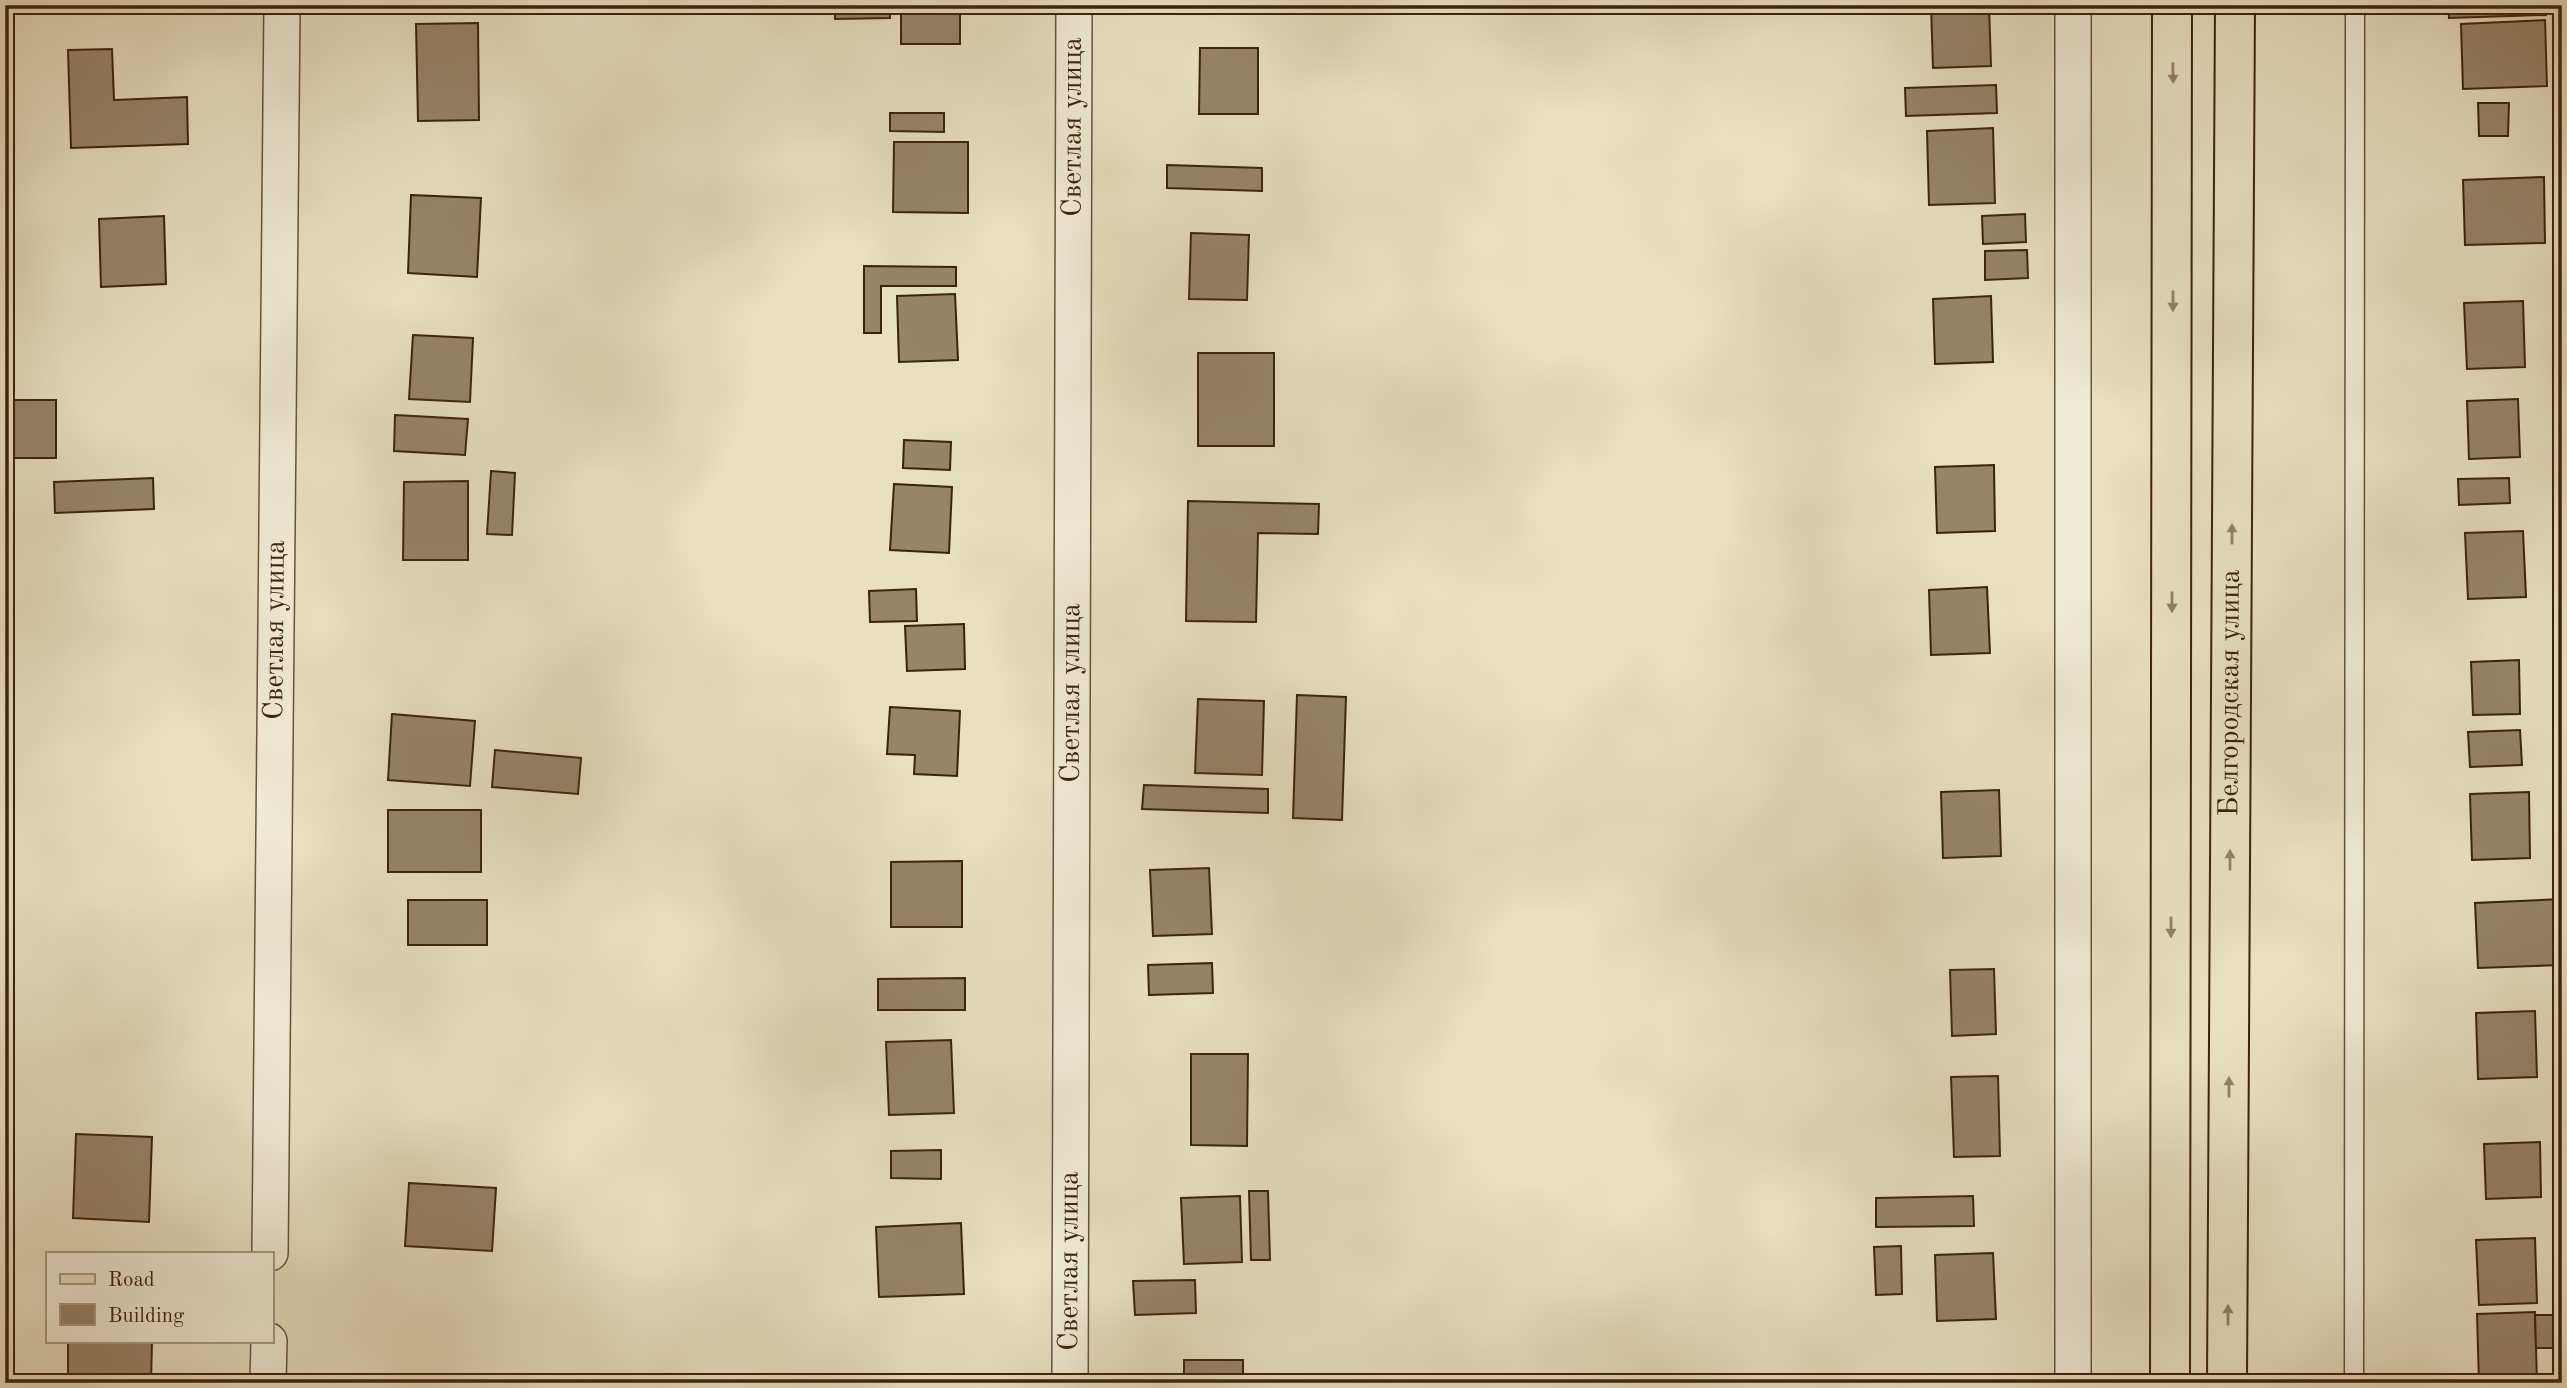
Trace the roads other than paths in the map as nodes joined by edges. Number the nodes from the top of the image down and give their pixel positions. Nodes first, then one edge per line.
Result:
1 (282, 5) edge
2 (1074, 5) edge
3 (2073, 5) edge
4 (2172, 5) edge
5 (2235, 5) edge
6 (2355, 5) edge
7 (270, 1252) edge
8 (269, 1342) edge
9 (268, 1383) edge
10 (1070, 1383) edge
11 (2073, 1383) edge
12 (2170, 1383) edge
13 (2227, 1383) edge
14 (2354, 1383) edge

1 - 7 street, Светлая улица
2 - 10 street, Светлая улица
3 - 11 street
4 -> 12 main road
13 -> 5 main road, Белгородская улица
6 - 14 lane
8 - 9 street

